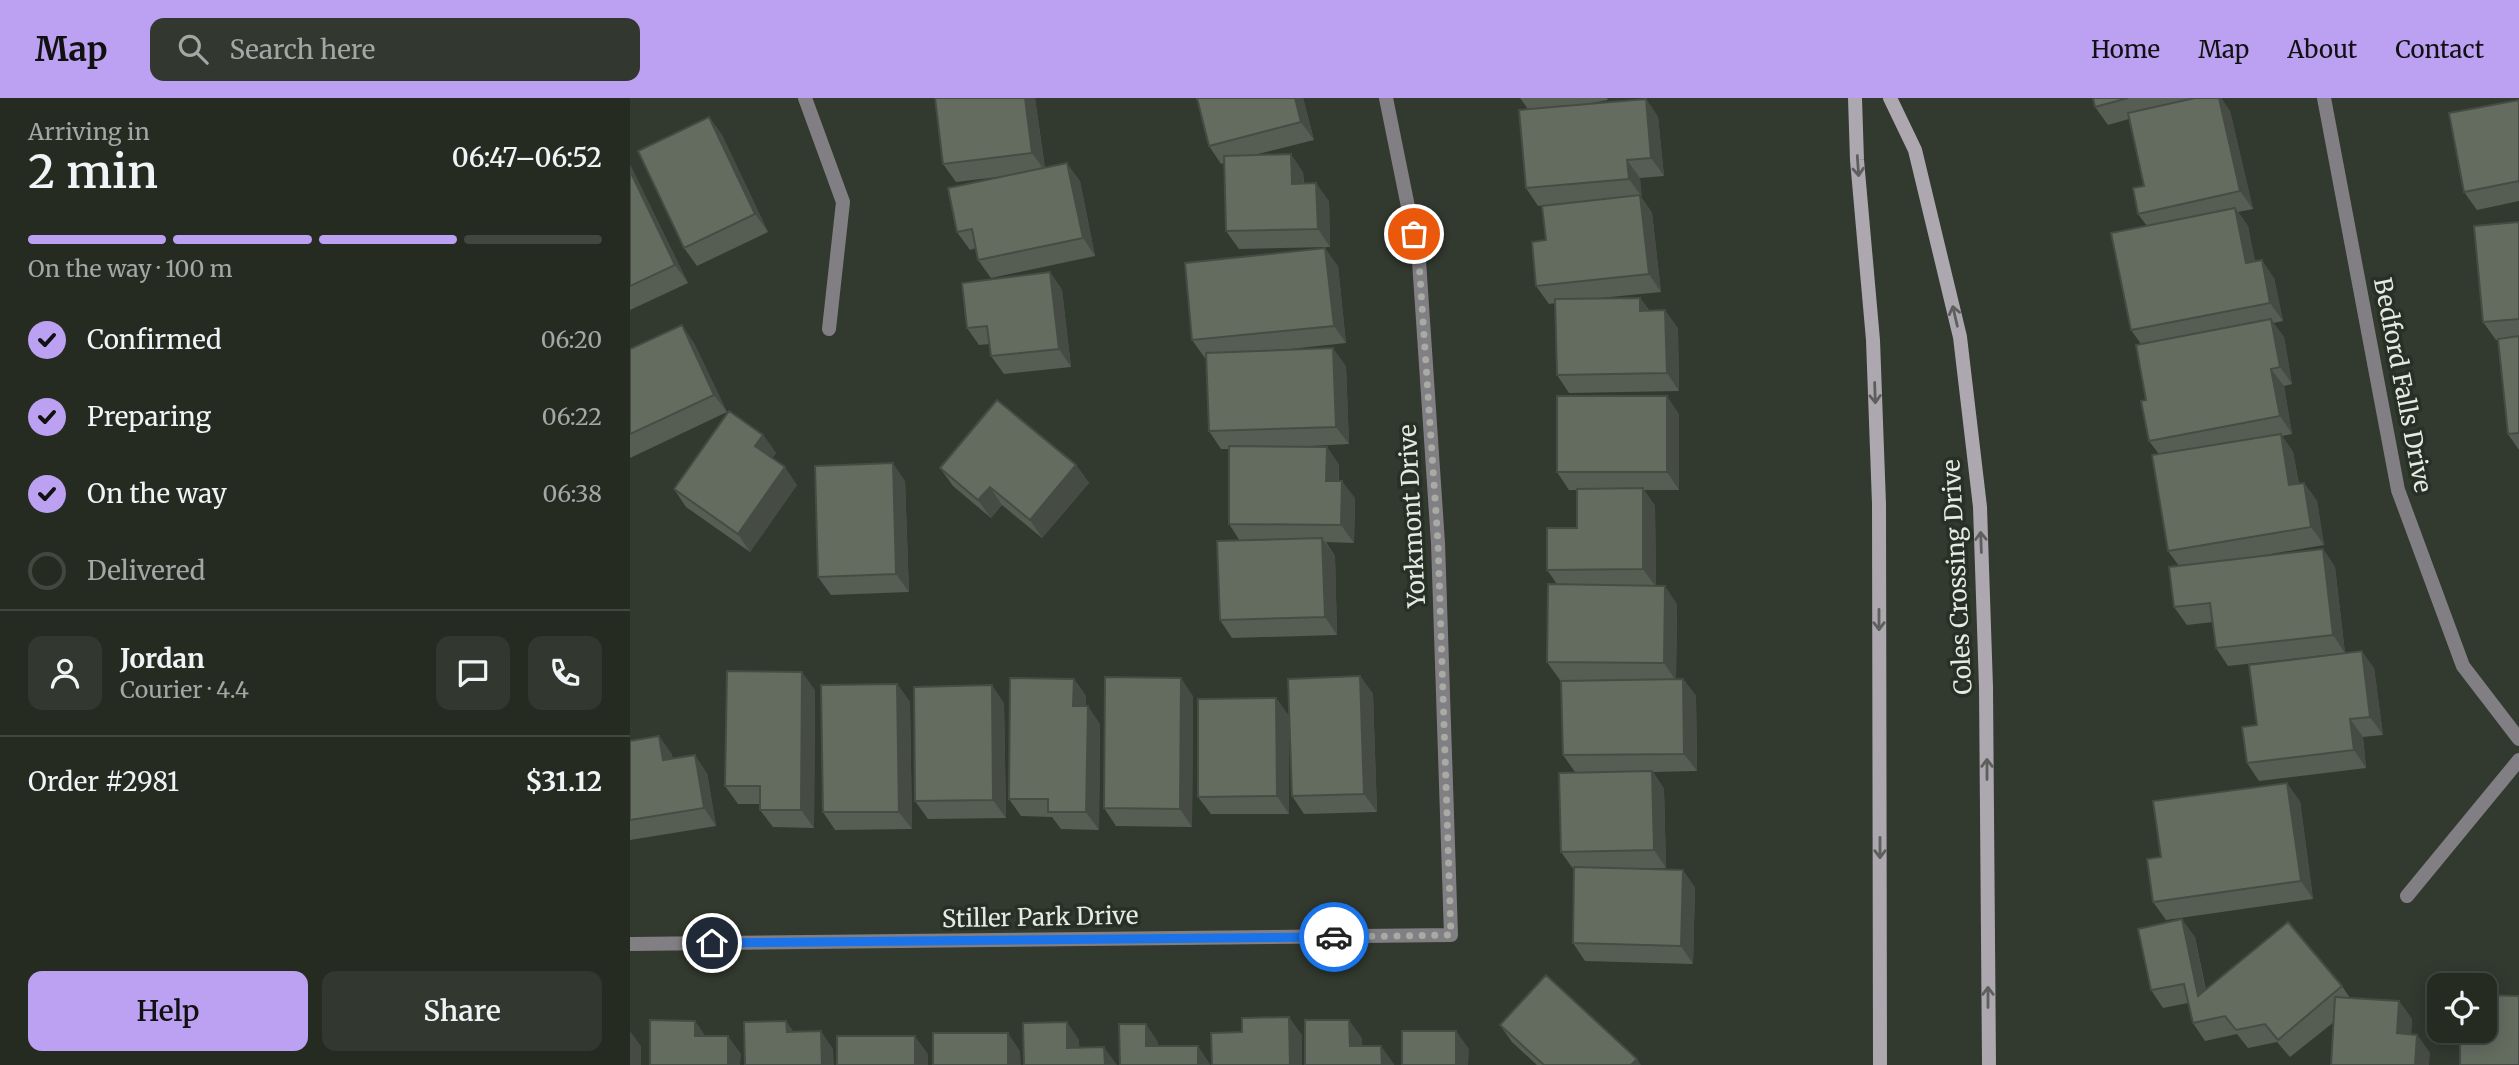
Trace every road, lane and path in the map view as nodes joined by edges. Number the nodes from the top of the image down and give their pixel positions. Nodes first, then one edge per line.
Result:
1 (805, 98) edge
2 (1386, 98) edge
3 (1855, 98) edge
4 (1890, 98) edge
5 (2324, 98) edge
6 (829, 329) dead end
7 (2519, 739) edge
8 (2519, 760) edge
9 (2407, 896) dead end
10 (1451, 935) joint
11 (630, 944) edge
12 (1880, 1065) edge
13 (1989, 1065) edge

1 - 6 street
2 - 10 street, Yorkmont Drive
3 -> 12 street
13 -> 4 street, Coles Crossing Drive
5 - 7 street, Bedford Falls Drive
8 - 9 street
10 - 11 street, Stiller Park Drive

